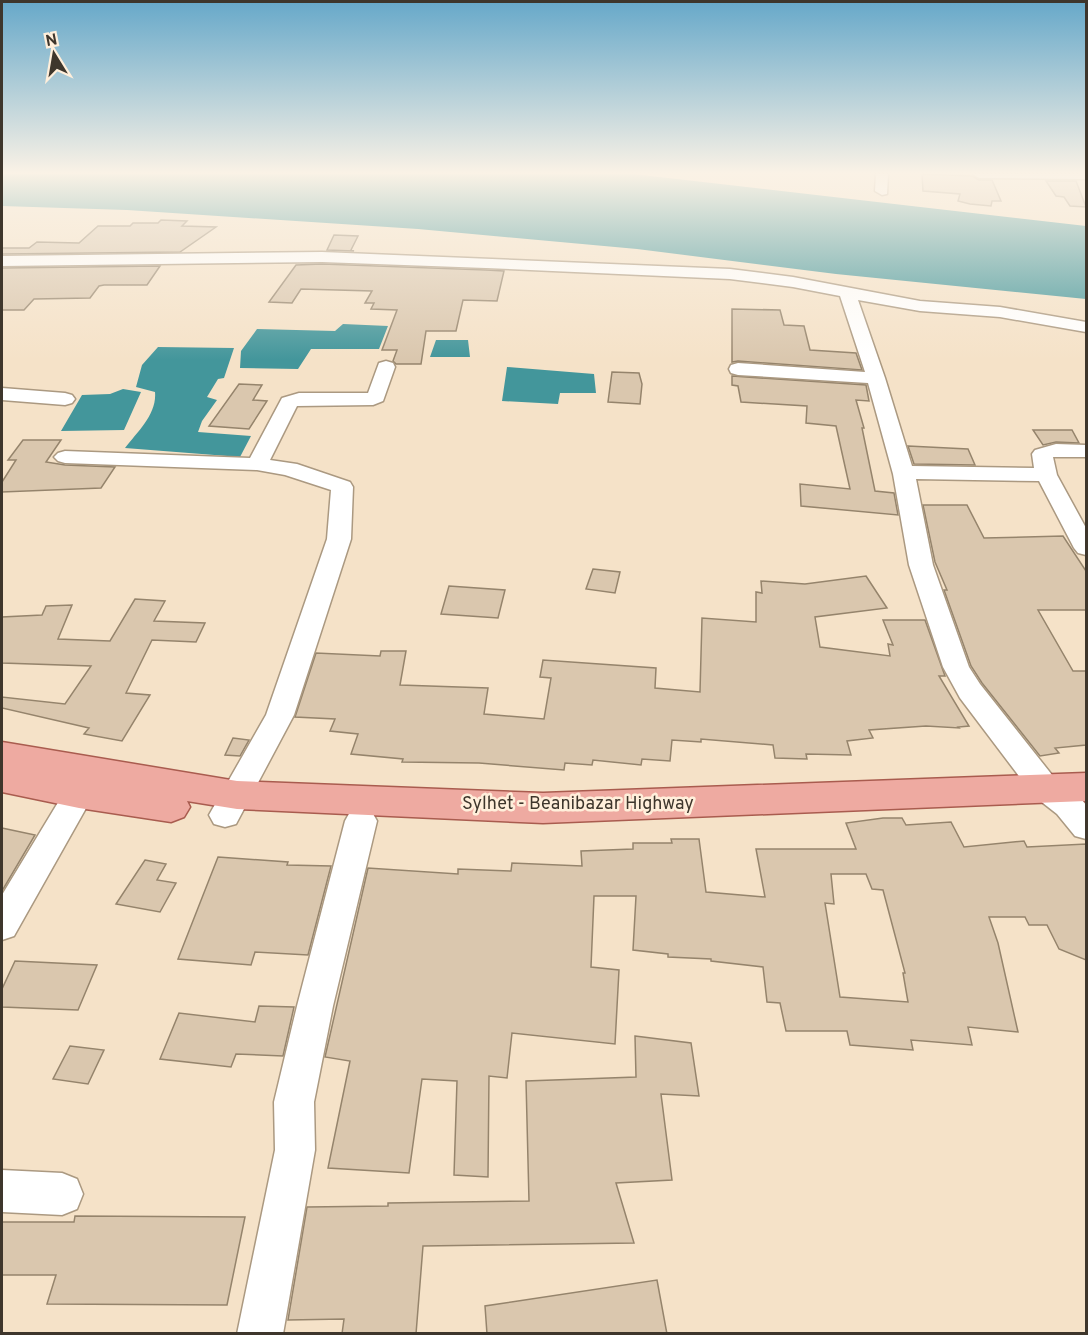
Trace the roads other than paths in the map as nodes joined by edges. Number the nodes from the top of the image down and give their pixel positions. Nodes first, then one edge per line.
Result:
1 (2, 261) edge
2 (847, 293) junction
3 (1086, 327) edge
4 (386, 367) dead end
5 (738, 369) dead end
6 (876, 378) junction
7 (2, 394) edge
8 (65, 399) dead end
9 (1086, 451) edge
10 (65, 457) dead end
11 (256, 464) junction
12 (904, 474) junction
13 (1046, 475) junction
14 (1086, 548) edge
15 (2, 755) edge
16 (2, 778) edge
17 (79, 794) junction
18 (1075, 802) edge
19 (231, 805) junction
20 (361, 821) junction
21 (2, 926) edge
22 (2, 1191) edge
23 (62, 1194) dead end
24 (260, 1334) edge

1 - 2 street
2 - 3 street
2 - 6 street
4 - 11 street
5 - 6 street
6 - 12 street
7 - 8 street
9 - 13 street
10 - 11 street
11 - 19 street
12 - 13 street
12 - 18 street
13 - 14 street
15 - 19 main road, Sylhet - Beanibazar Highway
16 - 17 main road, Sylhet - Beanibazar Highway
17 - 19 main road, Sylhet - Beanibazar Highway
17 - 21 street
18 - 19 main road, Sylhet - Beanibazar Highway
18 - 20 main road, Sylhet - Beanibazar Highway
19 - 20 main road, Sylhet - Beanibazar Highway
20 - 24 street
22 - 23 street

